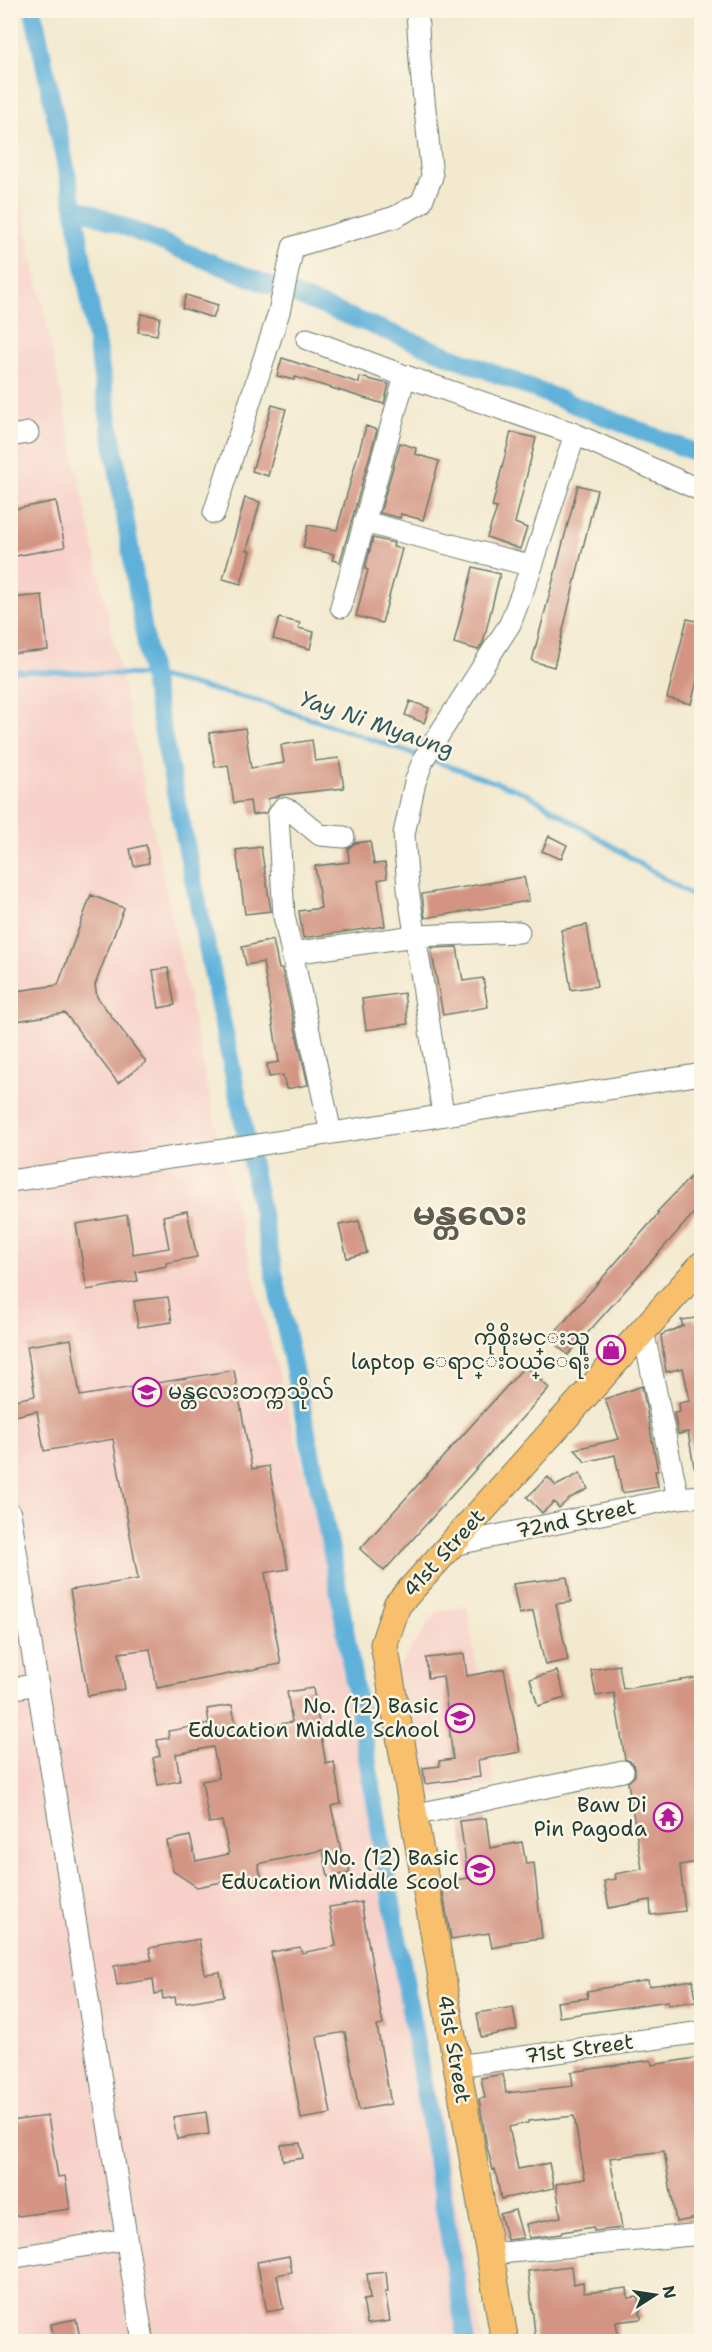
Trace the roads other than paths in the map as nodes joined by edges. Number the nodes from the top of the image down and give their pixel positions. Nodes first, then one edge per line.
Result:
1 (417, 10) edge
2 (306, 339) dead end
3 (405, 376) junction
4 (575, 434) junction
5 (702, 491) edge
6 (214, 513) dead end
7 (364, 522) junction
8 (532, 566) junction
9 (341, 607) dead end
10 (344, 837) dead end
11 (519, 932) dead end
12 (415, 936) junction
13 (292, 953) junction
14 (702, 1074) edge
15 (443, 1114) junction
16 (331, 1133) junction
17 (10, 1181) edge
18 (702, 1265) edge
19 (643, 1330) junction
20 (702, 1496) edge
21 (678, 1498) junction
22 (10, 1513) edge
23 (452, 1545) junction
24 (38, 1684) junction
25 (10, 1689) edge
26 (623, 1771) dead end
27 (413, 1815) junction
28 (702, 2032) edge
29 (457, 2066) junction
30 (702, 2234) edge
31 (126, 2239) junction
32 (490, 2254) junction
33 (10, 2258) edge
34 (142, 2342) edge
35 (505, 2342) edge

1 - 6 street
2 - 3 street
3 - 4 street
3 - 7 street
4 - 5 street
4 - 8 street
7 - 8 street
7 - 9 street
8 - 12 street
10 - 13 street
11 - 12 street
12 - 13 street
12 - 15 street
13 - 16 street
14 - 15 street
15 - 16 street
16 - 17 street
18 - 19 main road, 41st Street
19 - 21 street
19 - 23 main road, 41st Street
20 - 21 street, 72nd Street
21 - 23 street, 72nd Street
22 - 24 street
23 - 27 main road, 41st Street
24 - 25 street
24 - 31 street
26 - 27 street
27 - 29 main road, 41st Street
28 - 29 street, 71st Street
29 - 32 main road, 41st Street
30 - 32 street
31 - 33 street
31 - 34 street
32 - 35 main road, 41st Street

